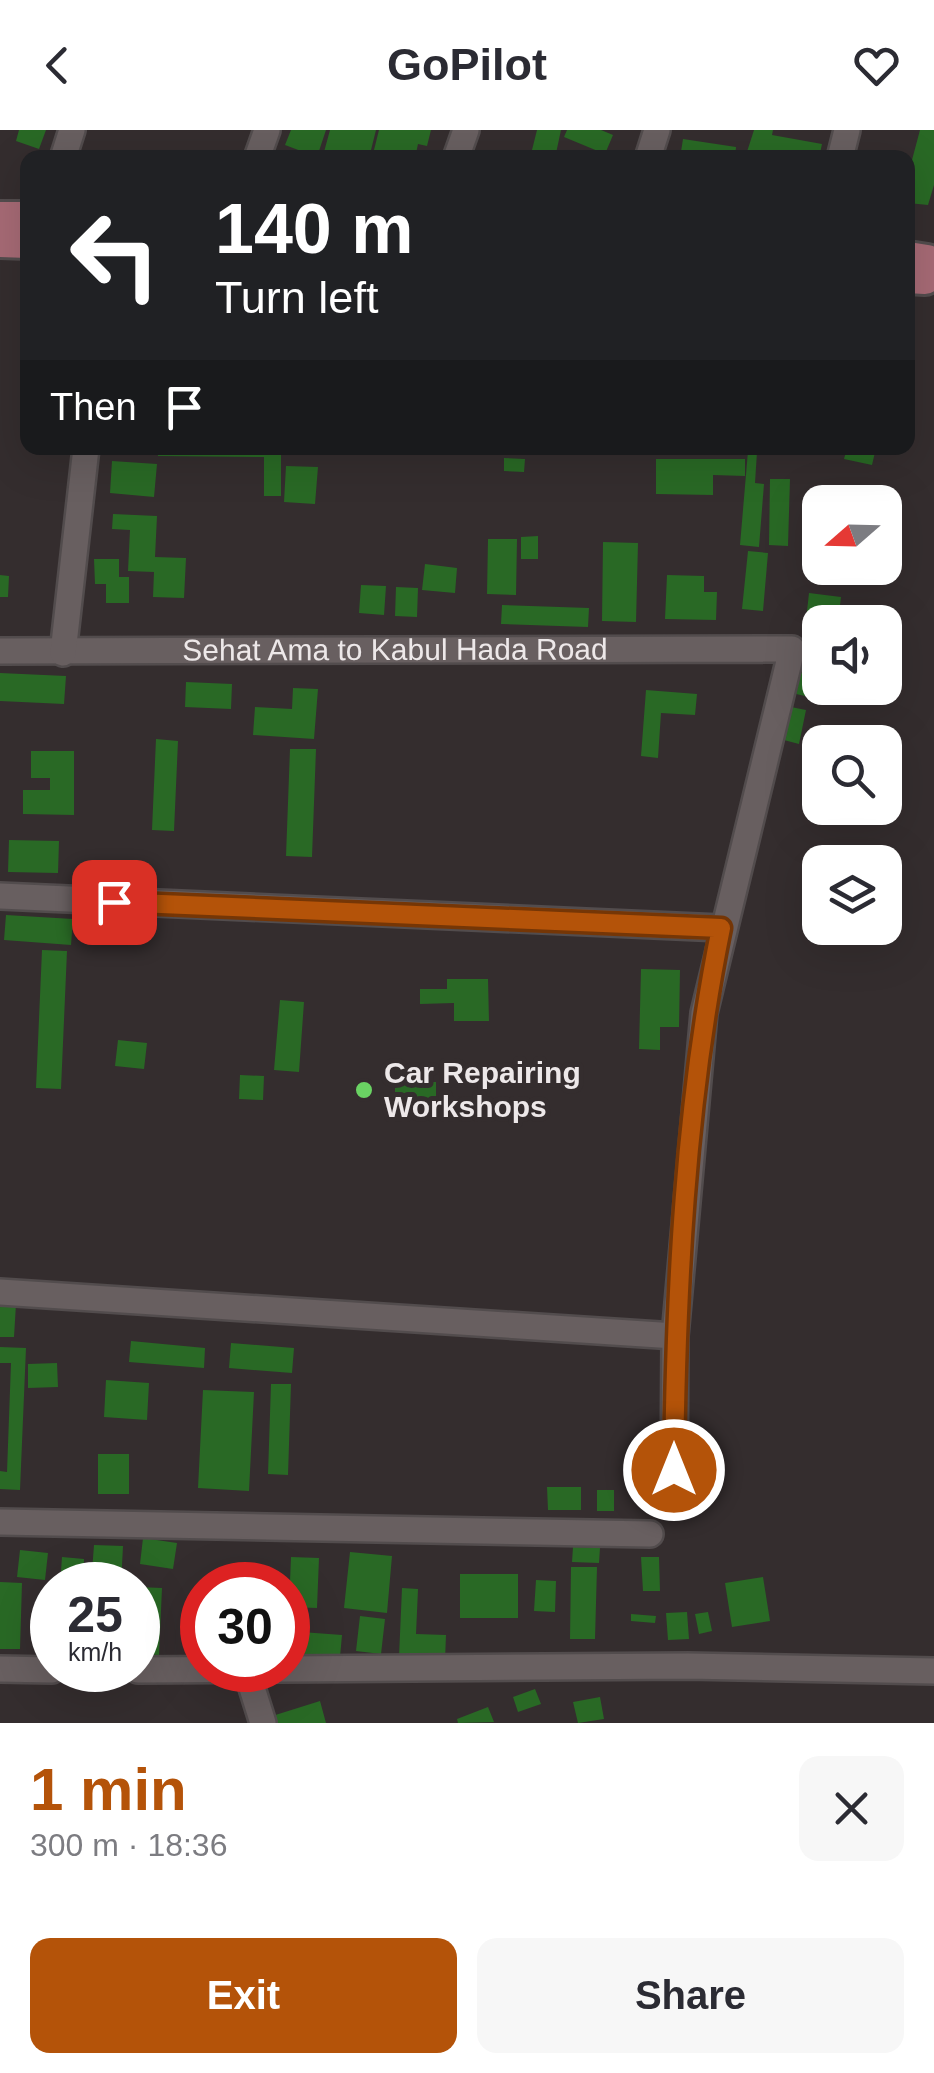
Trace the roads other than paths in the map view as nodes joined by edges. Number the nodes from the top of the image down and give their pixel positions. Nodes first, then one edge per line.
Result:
1 (85, 455) edge
2 (0, 650) edge
3 (63, 653) junction
4 (0, 896) edge
5 (721, 928) junction
6 (0, 1292) edge
7 (675, 1336) junction
8 (674, 1494) dead end
9 (0, 1522) edge
10 (650, 1534) dead end
11 (0, 1670) edge
12 (30, 1670) edge
13 (310, 1671) edge
14 (934, 1671) edge
15 (253, 1692) edge
16 (263, 1723) edge

1 - 3 street
2 - 3 street, Sehat Ama to Kabul Hada Road
3 - 5 street, Sehat Ama to Kabul Hada Road
4 - 5 street
5 - 7 street
6 - 7 street
7 - 8 street
9 - 10 street
11 - 12 street
13 - 14 street
15 - 16 street

